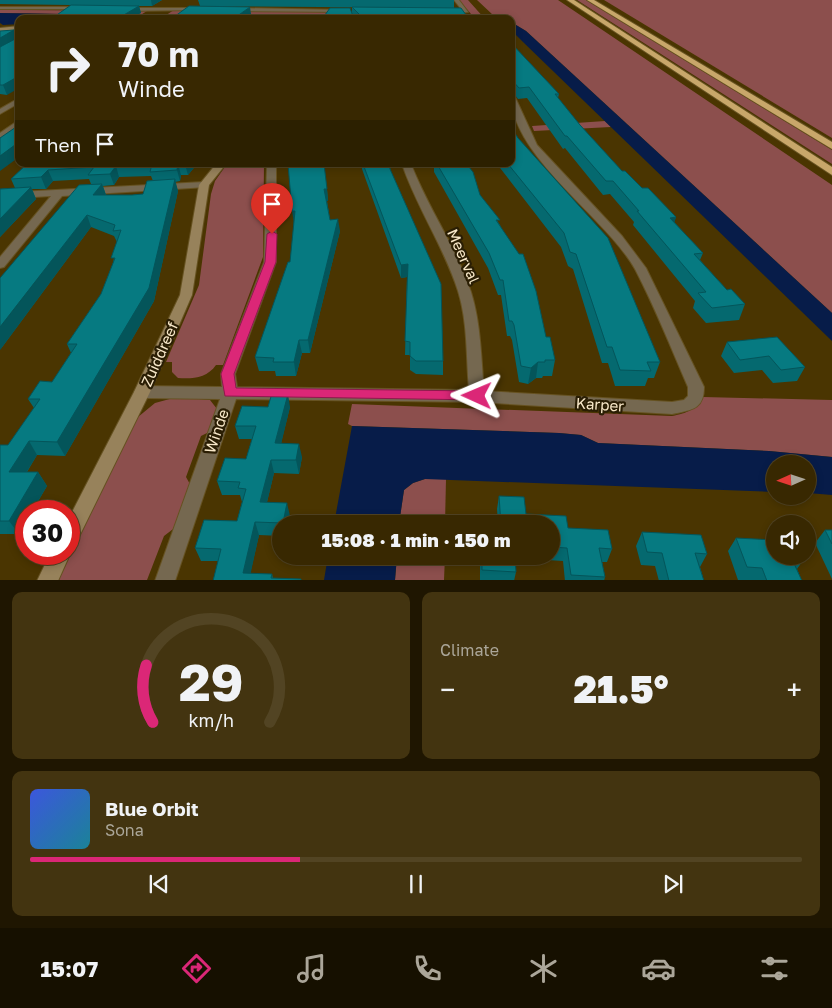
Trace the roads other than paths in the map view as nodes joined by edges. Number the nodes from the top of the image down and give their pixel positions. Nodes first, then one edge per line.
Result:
1 (456, 0) edge
2 (570, 0) edge
3 (590, 0) edge
4 (166, 5) dead end
5 (188, 5) edge
6 (0, 8) edge
7 (82, 8) edge
8 (114, 9) edge
9 (159, 9) junction
10 (181, 10) junction
11 (205, 10) edge
12 (223, 10) edge
13 (351, 12) edge
14 (438, 13) edge
15 (152, 14) dead end
16 (15, 28) edge
17 (0, 30) edge
18 (15, 103) edge
19 (515, 106) edge
20 (0, 112) edge
21 (15, 127) edge
22 (3, 135) edge
23 (832, 146) edge
24 (219, 167) edge
25 (271, 167) edge
26 (408, 167) edge
27 (832, 172) edge
28 (204, 185) junction
29 (59, 193) junction
30 (0, 196) edge
31 (0, 264) edge
32 (142, 392) junction
33 (230, 393) junction
34 (477, 396) junction
35 (80, 515) edge
36 (54, 565) edge
37 (47, 580) edge
38 (164, 580) edge

1 - 14 street
2 - 27 highway
3 - 23 highway
4 - 9 street
5 - 10 street
6 - 7 street
8 - 9 street
9 - 10 street
9 - 15 street
10 - 11 street
12 - 13 street
16 - 17 street
18 - 20 street
19 - 34 street, Karper
21 - 22 street
24 - 28 street, Zuiddreef
25 - 33 street, Winde
26 - 34 street, Meerval
28 - 29 street
28 - 32 street, Zuiddreef
29 - 30 street
29 - 31 street
32 - 33 street, Karper
32 - 35 street, Zuiddreef
33 - 34 street, Karper
33 - 38 street, Winde
36 - 37 street

